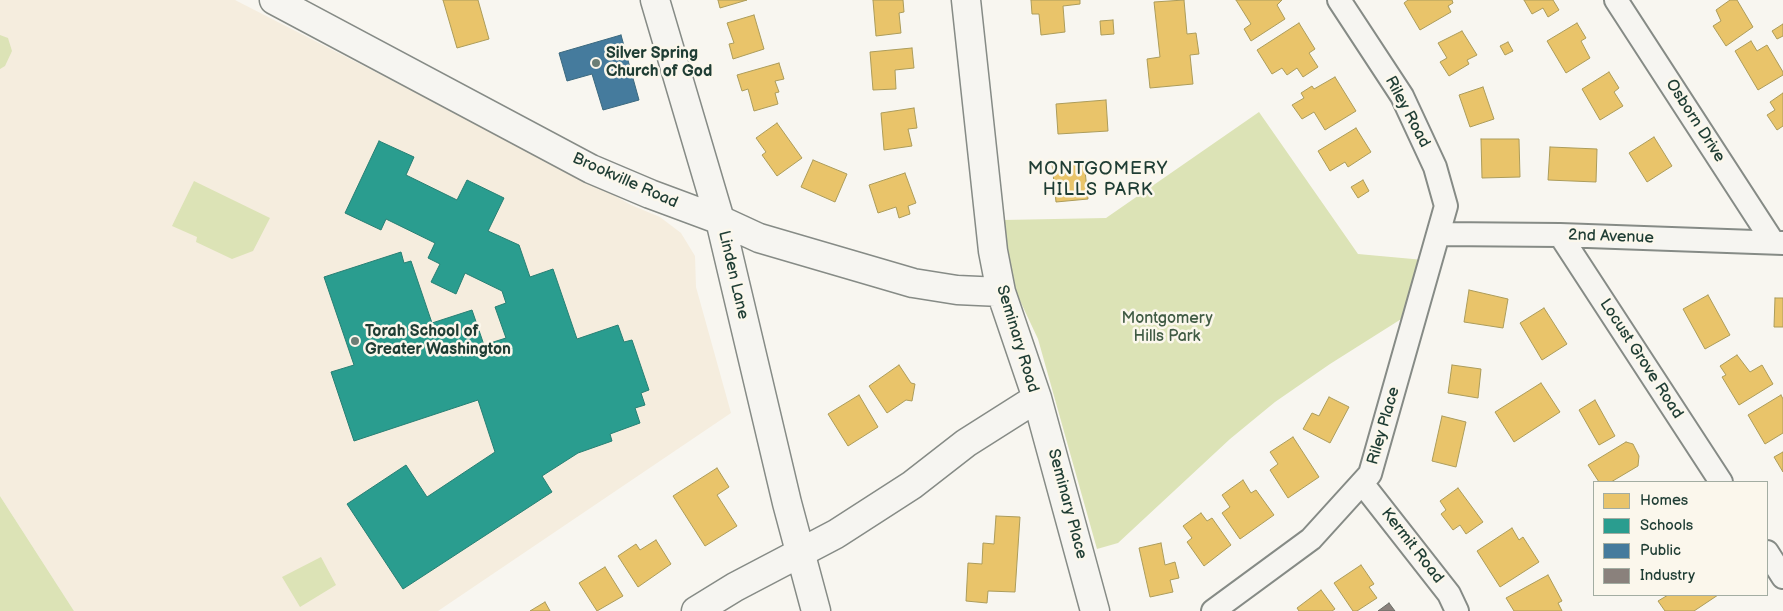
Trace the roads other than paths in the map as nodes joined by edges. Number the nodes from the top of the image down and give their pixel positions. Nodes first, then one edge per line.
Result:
1 (274, 0) edge
2 (655, 0) edge
3 (966, 0) edge
4 (1339, 0) edge
5 (1616, 0) edge
6 (720, 220) junction
7 (1440, 234) junction
8 (1560, 235) junction
9 (1778, 242) edge
10 (1001, 292) junction
11 (1037, 398) junction
12 (1720, 481) edge
13 (1362, 483) junction
14 (801, 553) junction
15 (1768, 554) edge
16 (1783, 577) edge
17 (696, 611) edge
18 (816, 611) edge
19 (1095, 611) edge
20 (1213, 611) edge
21 (1457, 611) edge

1 - 6 street, Brookville Road
2 - 6 street, Linden Lane
3 - 10 street, Seminary Road
4 - 7 street, Riley Road
5 - 9 street, Osborn Drive
6 - 10 street, Brookville Road
6 - 14 street, Linden Lane
7 - 8 street, 2nd Avenue
7 - 13 street, Riley Place
8 - 9 street, 2nd Avenue
8 - 12 street, Locust Grove Road
10 - 11 street, Seminary Road
11 - 14 street, Seminary Road
11 - 19 street, Seminary Place
13 - 20 street, Riley Place
13 - 21 street, Kermit Road
14 - 17 street, Seminary Road
14 - 18 street
15 - 16 street

